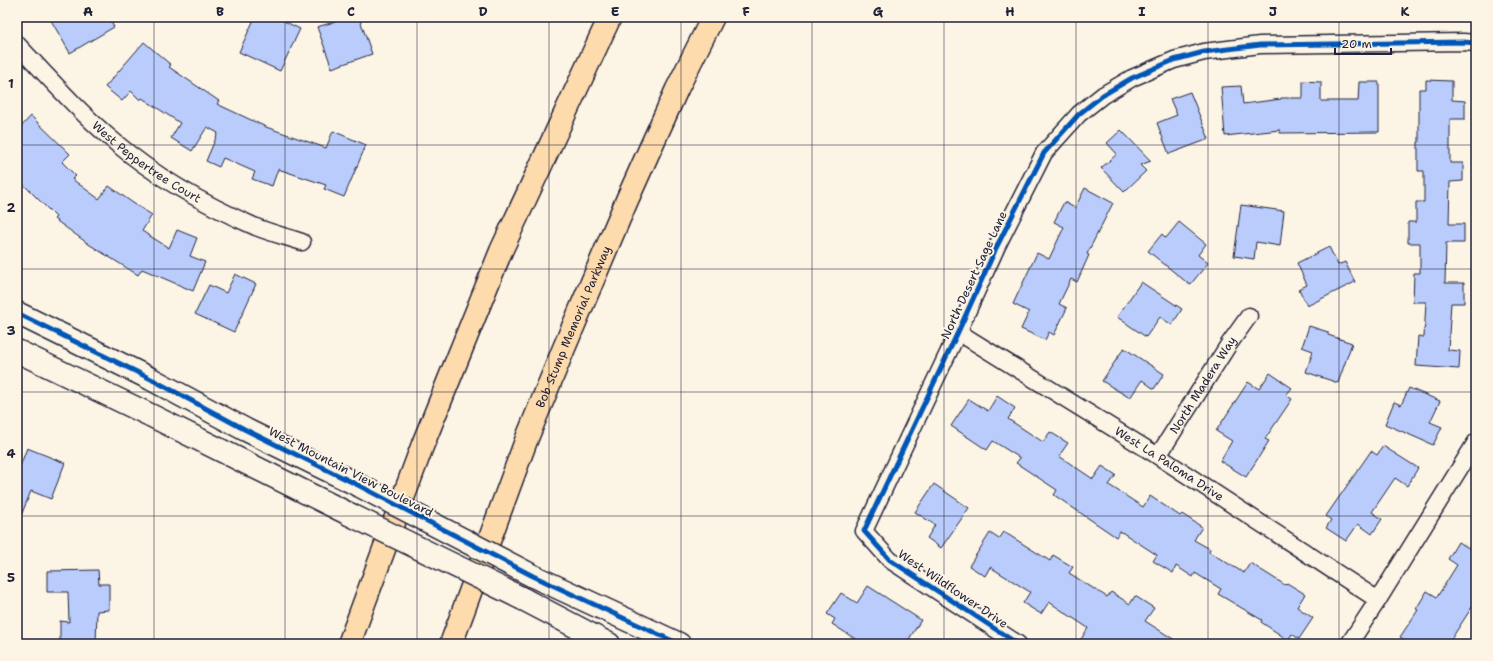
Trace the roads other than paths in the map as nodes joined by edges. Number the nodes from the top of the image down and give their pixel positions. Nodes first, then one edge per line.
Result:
1 (610, 17) edge
2 (713, 17) edge
3 (17, 44) edge
4 (1476, 44) edge
5 (302, 242) dead end
6 (17, 312) edge
7 (1249, 316) dead end
8 (958, 332) junction
9 (17, 351) edge
10 (1476, 442) edge
11 (1158, 456) junction
12 (864, 531) joint
13 (1378, 600) junction
14 (348, 644) edge
15 (452, 644) edge
16 (609, 644) edge
17 (679, 644) edge
18 (1018, 644) edge
19 (1349, 644) edge

1 - 14 highway
2 - 15 highway, Bob Stump Memorial Parkway
3 - 5 street, West Peppertree Court
4 - 8 street, North Desert Sage Lane
6 - 17 street, West Mountain View Boulevard, bridge
7 - 11 street, North Madera Way
8 - 11 street, West La Paloma Drive
8 - 12 street, North Desert Sage Lane
9 - 16 street, bridge
10 - 13 street
11 - 13 street, West La Paloma Drive
12 - 18 street, West Wildflower Drive
13 - 19 street

